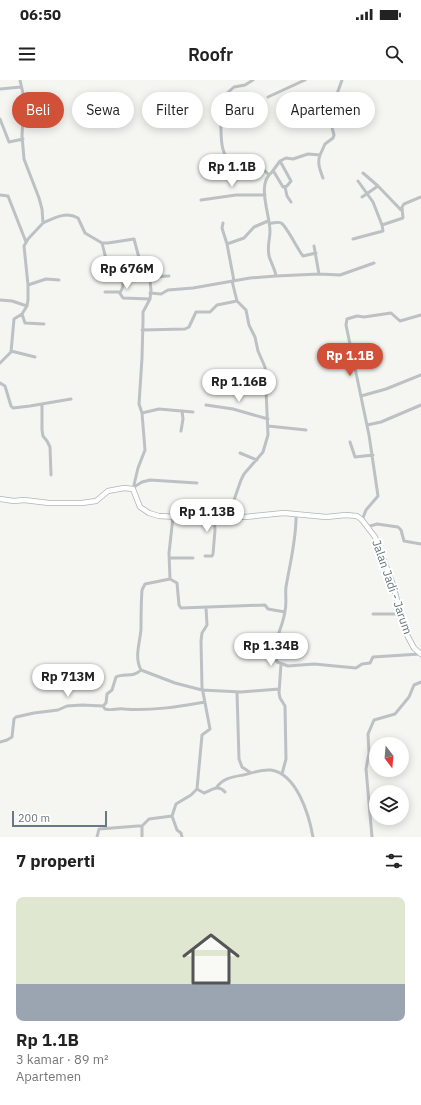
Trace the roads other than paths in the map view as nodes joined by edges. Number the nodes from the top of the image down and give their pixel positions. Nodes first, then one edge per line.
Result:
1 (20, 80) edge
2 (253, 80) edge
3 (305, 80) edge
4 (342, 80) edge
5 (21, 87) junction
6 (0, 89) edge
7 (268, 97) dead end
8 (0, 119) edge
9 (22, 139) junction
10 (320, 155) junction
11 (280, 161) junction
12 (272, 172) junction
13 (363, 173) dead end
14 (268, 174) junction
15 (323, 178) dead end
16 (358, 181) dead end
17 (378, 186) junction
18 (285, 187) junction
19 (368, 193) junction
20 (265, 195) junction
21 (0, 196) edge
22 (421, 196) edge
23 (362, 197) dead end
24 (201, 200) dead end
25 (291, 202) dead end
26 (401, 210) junction
27 (268, 222) junction
28 (43, 223) junction
29 (223, 223) dead end
30 (382, 225) junction
31 (353, 239) dead end
32 (26, 242) junction
33 (102, 243) junction
34 (227, 244) junction
35 (314, 246) dead end
36 (316, 253) junction
37 (374, 263) dead end
38 (319, 274) junction
39 (169, 276) dead end
40 (276, 276) junction
41 (150, 277) junction
42 (60, 280) dead end
43 (233, 281) junction
44 (28, 285) junction
45 (105, 292) dead end
46 (120, 293) junction
47 (150, 293) junction
48 (150, 299) junction
49 (0, 300) edge
50 (237, 301) junction
51 (27, 306) junction
52 (22, 314) junction
53 (421, 315) edge
54 (44, 324) dead end
55 (142, 330) junction
56 (11, 351) junction
57 (35, 357) dead end
58 (0, 363) edge
59 (421, 375) edge
60 (0, 383) edge
61 (361, 396) junction
62 (71, 399) dead end
63 (42, 404) junction
64 (206, 405) dead end
65 (421, 405) edge
66 (182, 411) junction
67 (193, 412) dead end
68 (142, 413) junction
69 (268, 419) junction
70 (367, 425) junction
71 (268, 426) junction
72 (306, 430) dead end
73 (181, 431) dead end
74 (350, 442) dead end
75 (240, 453) dead end
76 (372, 455) junction
77 (257, 460) junction
78 (51, 475) dead end
79 (197, 483) dead end
80 (134, 488) junction
81 (0, 498) edge
82 (296, 513) junction
83 (214, 515) junction
84 (172, 517) junction
85 (228, 517) junction
86 (362, 520) junction
87 (367, 527) junction
88 (421, 544) edge
89 (205, 556) dead end
90 (170, 558) junction
91 (193, 558) dead end
92 (170, 579) junction
93 (206, 608) junction
94 (285, 612) junction
95 (373, 614) dead end
96 (401, 614) junction
97 (421, 654) edge
98 (281, 664) junction
99 (141, 670) junction
100 (421, 682) edge
101 (279, 689) junction
102 (202, 690) junction
103 (237, 692) junction
104 (205, 702) junction
105 (103, 706) junction
106 (0, 742) edge
107 (368, 758) joint
108 (251, 773) junction
109 (282, 774) junction
110 (216, 788) junction
111 (197, 789) junction
112 (225, 792) dead end
113 (172, 816) junction
114 (142, 826) junction
115 (97, 837) edge
116 (142, 837) edge
117 (182, 837) edge
118 (313, 837) edge
119 (372, 837) edge

1 - 5 street
2 - 14 street
3 - 7 street
4 - 10 street
5 - 6 street
5 - 9 street
8 - 9 street
9 - 28 street
10 - 11 street
10 - 15 street
11 - 12 street
11 - 18 street
12 - 14 street
12 - 18 street
13 - 17 street
14 - 20 street
16 - 19 street
17 - 19 street
17 - 26 street
18 - 25 street
19 - 23 street
19 - 30 street
20 - 24 street
20 - 27 street
21 - 32 street
22 - 26 street
26 - 30 street
27 - 34 street
27 - 36 street
27 - 40 street
28 - 32 street
28 - 33 street
29 - 34 street
30 - 31 street
32 - 44 street
33 - 41 street
33 - 46 street
34 - 43 street
35 - 36 street
36 - 38 street
37 - 38 street
38 - 40 street
39 - 41 street
40 - 43 street
41 - 47 street
42 - 44 street
43 - 47 street
43 - 50 street
44 - 51 street
45 - 46 street
46 - 48 street
47 - 48 street
48 - 55 street
49 - 51 street
50 - 55 street
50 - 69 street
51 - 52 street
52 - 54 street
52 - 56 street
53 - 61 street
55 - 68 street
56 - 57 street
56 - 58 street
59 - 61 street
60 - 63 street
61 - 70 street
62 - 63 street
63 - 78 street
64 - 69 street
65 - 70 street
66 - 67 street
66 - 68 street
66 - 73 street
68 - 80 street
69 - 71 street
70 - 76 street
71 - 72 street
71 - 77 street
74 - 76 street
75 - 77 street
76 - 86 street
77 - 85 street
79 - 80 street
80 - 81 street
80 - 84 street
82 - 85 street
82 - 86 street
82 - 94 street
83 - 84 street
83 - 85 street
83 - 89 street
84 - 90 street
86 - 87 street, Jalan Jadi - Jarum
87 - 88 street
87 - 96 street, Jalan Jadi - Jarum
90 - 91 street
90 - 92 street
92 - 93 street
92 - 99 street
93 - 94 street
93 - 102 street
94 - 98 street
95 - 96 street
96 - 97 street, Jalan Jadi - Jarum
97 - 98 street
98 - 101 street
99 - 102 street
99 - 105 street
100 - 107 street
101 - 103 street
101 - 109 street
102 - 103 street
102 - 104 street
103 - 108 street
104 - 105 street
104 - 111 street
105 - 106 street
107 - 119 street
108 - 109 street
108 - 110 street
109 - 118 street
110 - 111 street
110 - 112 street
111 - 113 street
113 - 114 street
113 - 117 street
114 - 115 street
114 - 116 street

